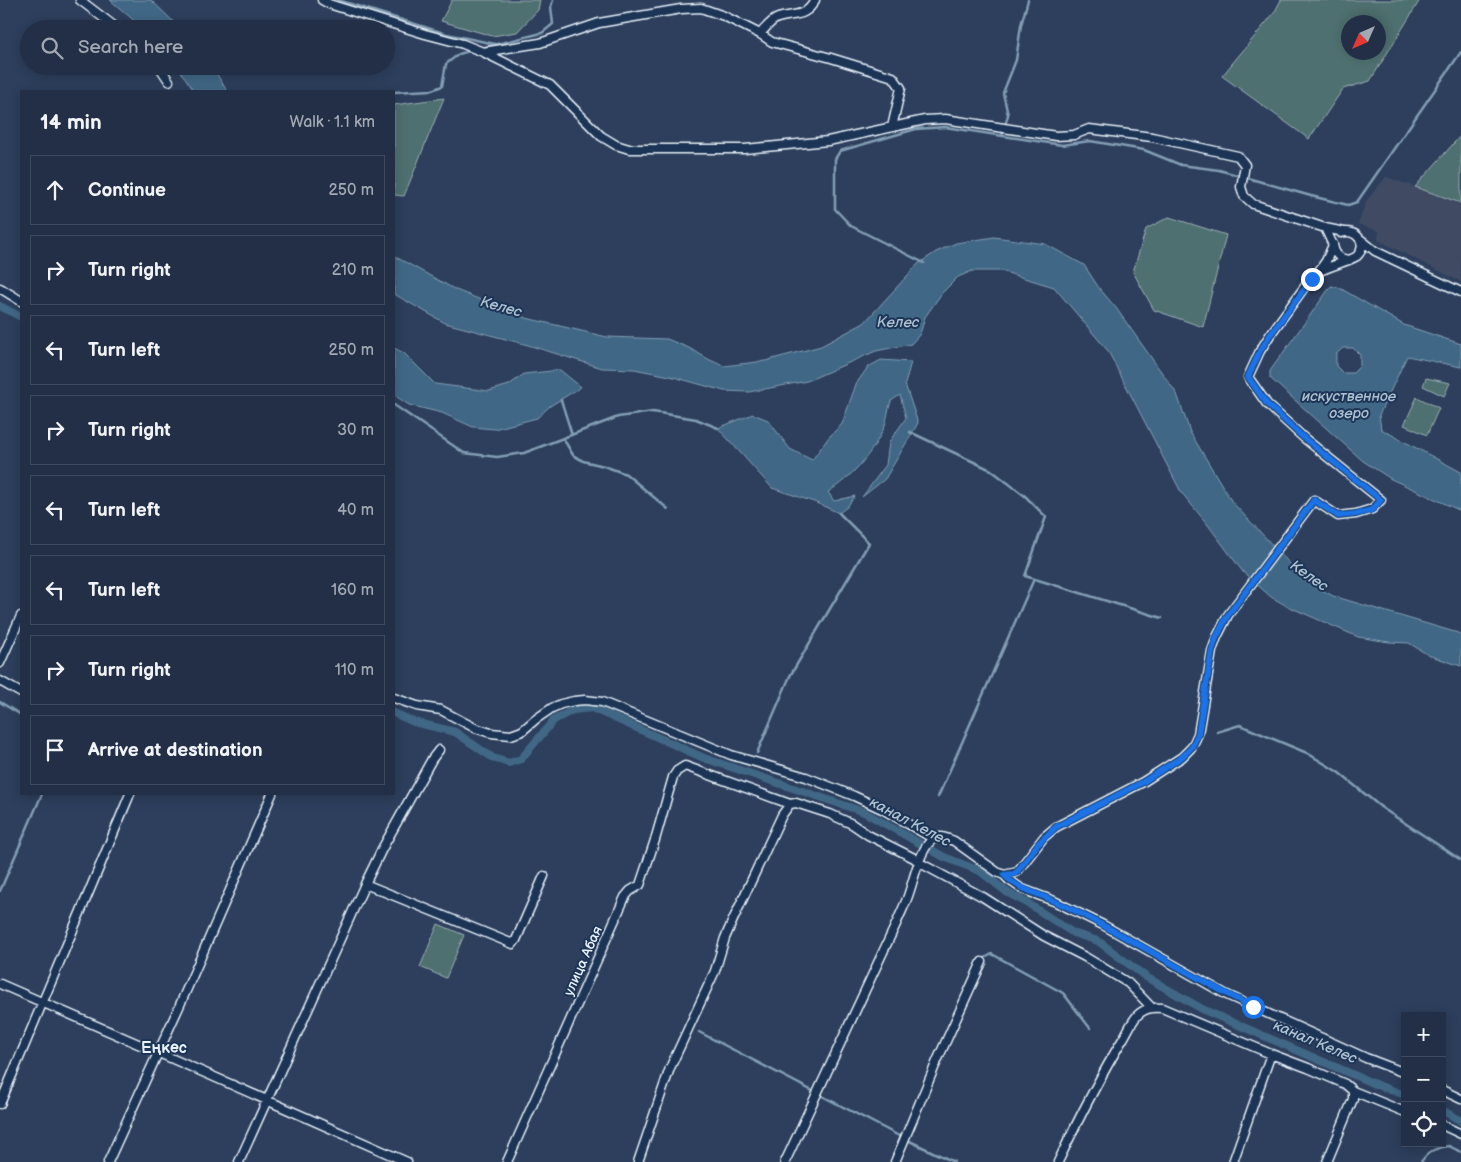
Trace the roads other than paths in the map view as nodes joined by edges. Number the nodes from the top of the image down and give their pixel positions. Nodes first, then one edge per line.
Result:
1 (80, 0) edge
2 (322, 0) edge
3 (815, 0) edge
4 (106, 20) edge
5 (380, 20) edge
6 (395, 25) edge
7 (760, 34) junction
8 (484, 52) junction
9 (165, 75) edge
10 (169, 81) dead end
11 (892, 127) junction
12 (1325, 228) junction
13 (1344, 232) junction
14 (1359, 238) junction
15 (1333, 245) junction
16 (1375, 251) junction
17 (1351, 259) junction
18 (1318, 272) junction
19 (0, 288) edge
20 (1461, 292) edge
21 (20, 300) edge
22 (20, 618) edge
23 (0, 663) edge
24 (0, 681) edge
25 (20, 692) edge
26 (395, 698) edge
27 (439, 750) dead end
28 (130, 795) edge
29 (272, 795) edge
30 (790, 804) junction
31 (931, 841) junction
32 (921, 859) junction
33 (1004, 875) junction
34 (544, 876) dead end
35 (365, 884) junction
36 (982, 962) dead end
37 (0, 984) edge
38 (43, 1003) junction
39 (1152, 1008) junction
40 (158, 1052) junction
41 (1271, 1054) junction
42 (1401, 1072) edge
43 (1354, 1091) junction
44 (1446, 1092) edge
45 (1461, 1099) edge
46 (267, 1100) junction
47 (0, 1104) edge
48 (1401, 1110) edge
49 (1446, 1128) edge
50 (1461, 1134) edge
51 (392, 1159) edge
52 (108, 1162) edge
53 (239, 1162) edge
54 (407, 1162) edge
55 (507, 1162) edge
56 (638, 1162) edge
57 (785, 1162) edge
58 (896, 1162) edge
59 (1058, 1162) edge
60 (1234, 1162) edge
61 (1327, 1162) edge

1 - 4 street
2 - 5 street
3 - 7 street
6 - 8 street
7 - 8 street
7 - 11 street
8 - 11 street
9 - 10 street
11 - 12 street
12 - 13 street
12 - 15 street
13 - 14 street
13 - 15 street
14 - 16 street
14 - 17 street
15 - 17 street
15 - 18 street
16 - 17 street
16 - 20 street
17 - 18 street
18 - 33 street
19 - 21 street
22 - 23 street
24 - 25 street
26 - 31 street
27 - 35 street
28 - 38 street
29 - 40 street
30 - 32 street
30 - 55 street, улица Абая
30 - 56 street
31 - 32 street
31 - 33 street
32 - 39 street
32 - 57 street
33 - 42 street
34 - 35 street
35 - 46 street
36 - 58 street
37 - 38 street
38 - 40 street
38 - 47 street
39 - 41 street
39 - 59 street
40 - 46 street
40 - 52 street
41 - 43 street
41 - 60 street
43 - 48 street
43 - 61 street
44 - 45 street
46 - 51 street
46 - 53 street
49 - 50 street
51 - 54 street

